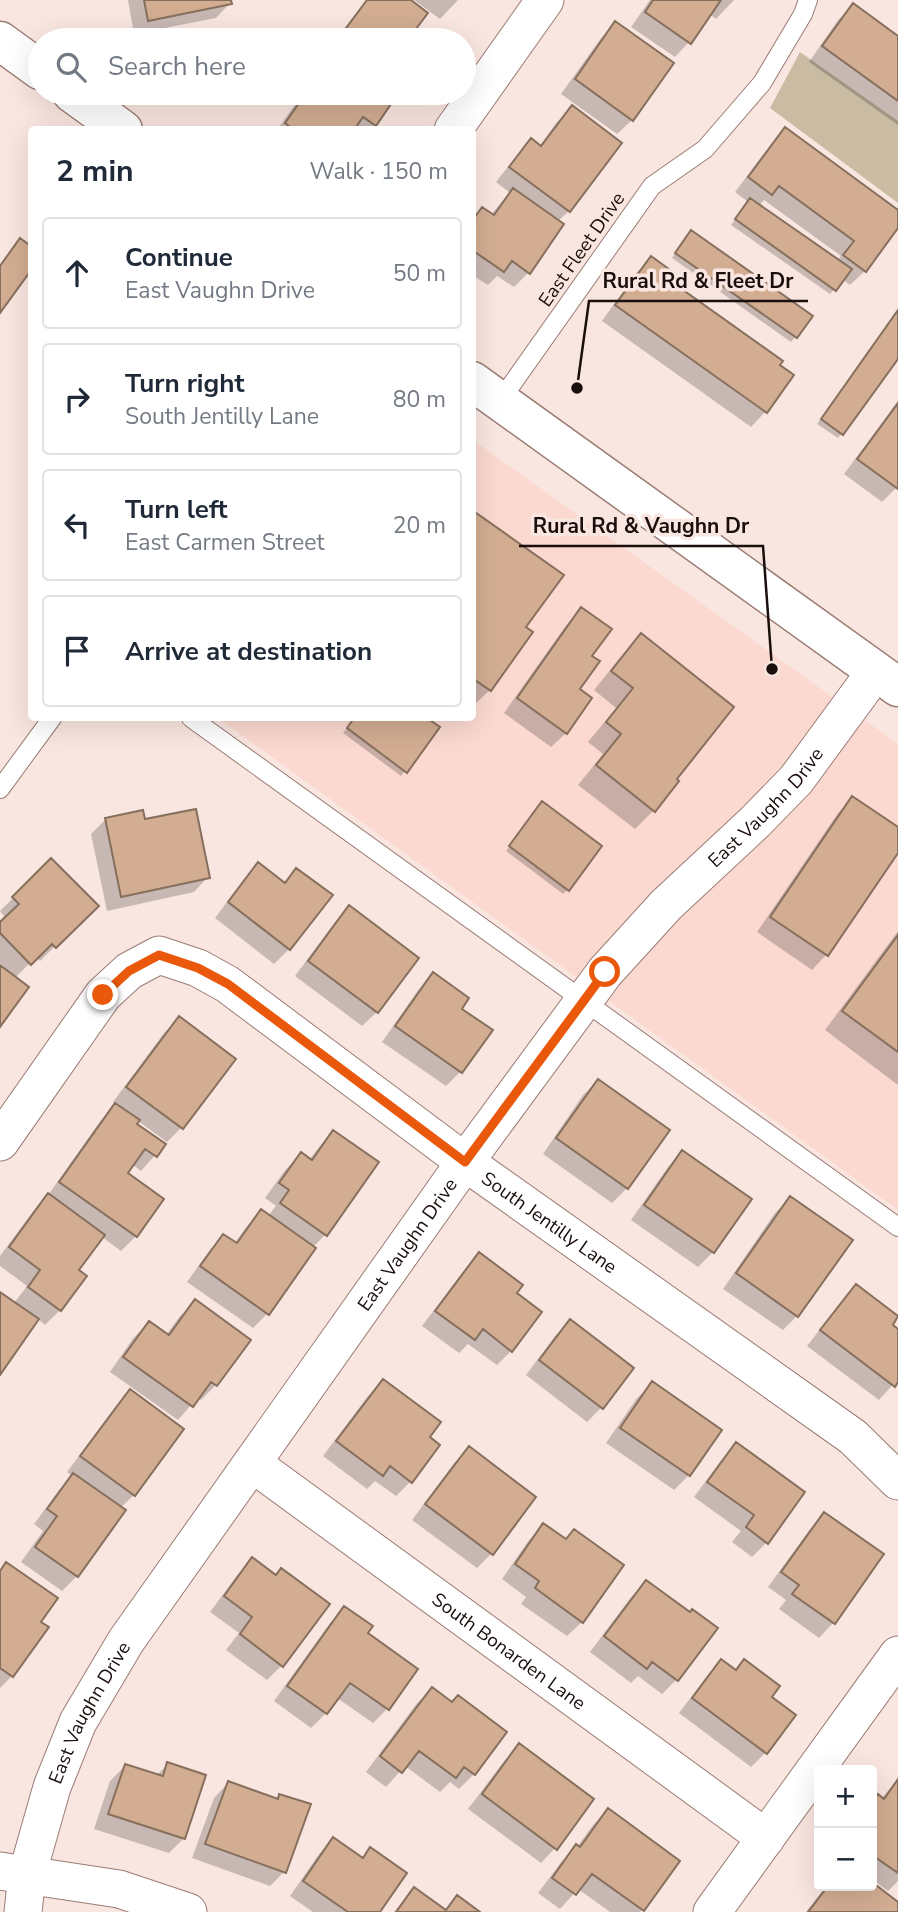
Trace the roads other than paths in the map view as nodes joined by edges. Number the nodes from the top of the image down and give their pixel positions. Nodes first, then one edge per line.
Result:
1 (545, 0) edge
2 (808, 0) edge
3 (0, 41) edge
4 (28, 61) edge
5 (476, 98) edge
6 (89, 105) edge
7 (471, 105) edge
8 (118, 126) edge
9 (456, 126) edge
10 (486, 391) edge
11 (887, 679) edge
12 (50, 721) edge
13 (195, 721) edge
14 (0, 789) edge
15 (583, 1000) junction
16 (0, 1142) edge
17 (465, 1162) junction
18 (898, 1227) edge
19 (253, 1464) junction
20 (898, 1481) edge
21 (898, 1655) edge
22 (766, 1838) junction
23 (13, 1873) edge
24 (23, 1912) edge
25 (188, 1912) edge
26 (712, 1912) edge

1 - 5 street
2 - 10 lane, East Fleet Drive
3 - 4 main road
6 - 8 main road
7 - 9 street
10 - 11 main road
11 - 15 street, East Vaughn Drive
12 - 14 lane
13 - 15 lane
15 - 17 street, East Vaughn Drive
15 - 18 lane
16 - 17 street, South Jentilly Lane
17 - 19 street, East Vaughn Drive
17 - 20 street, South Jentilly Lane
19 - 22 street, South Bonarden Lane
19 - 23 street, East Vaughn Drive
21 - 22 street
22 - 26 street
23 - 24 street, East Vaughn Drive
23 - 25 street

